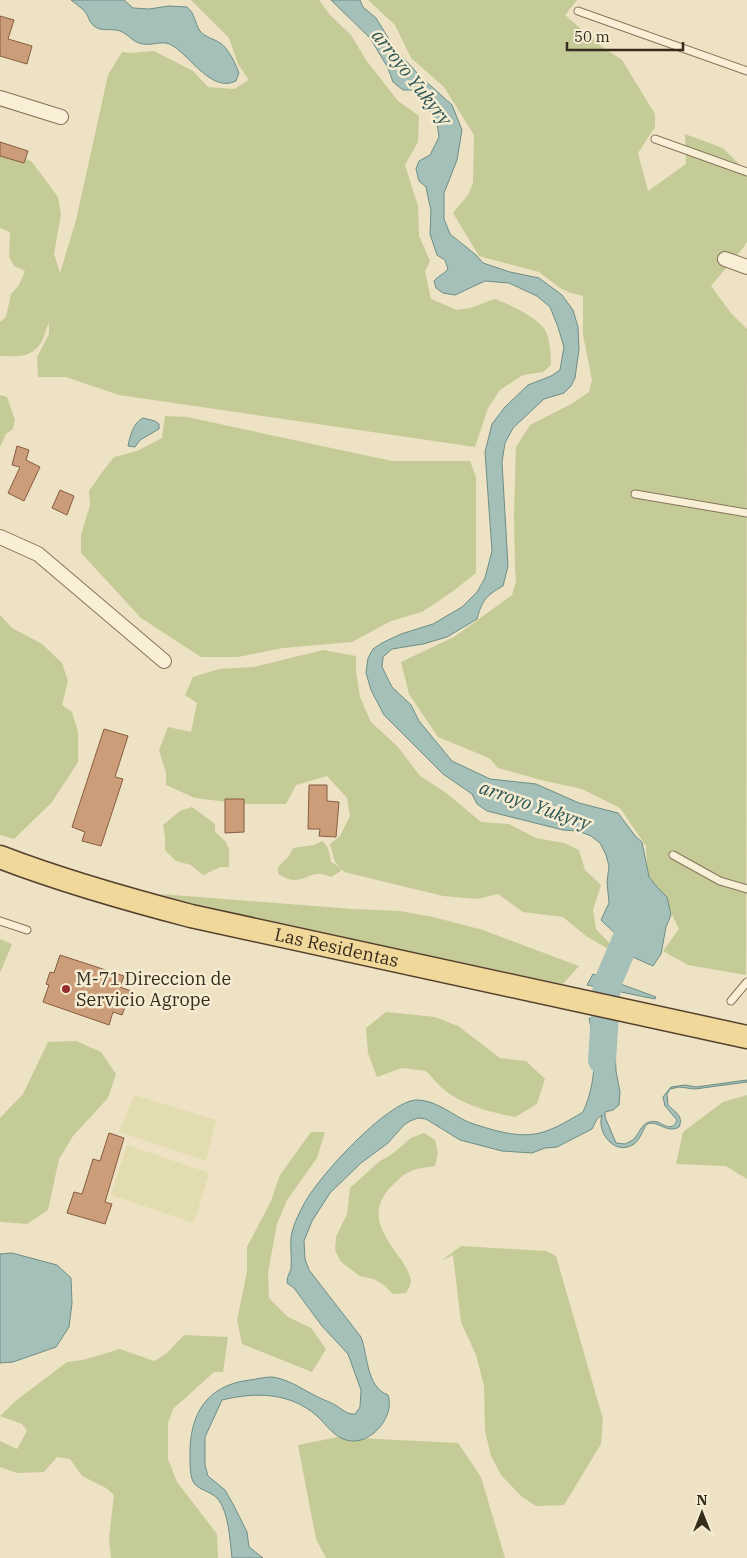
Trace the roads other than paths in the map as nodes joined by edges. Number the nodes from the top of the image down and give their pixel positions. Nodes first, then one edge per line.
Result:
1 (578, 10) dead end
2 (747, 71) edge
3 (0, 98) edge
4 (61, 117) dead end
5 (655, 139) dead end
6 (747, 172) edge
7 (725, 259) dead end
8 (747, 267) edge
9 (635, 494) dead end
10 (747, 512) edge
11 (0, 537) edge
12 (164, 660) dead end
13 (673, 855) dead end
14 (0, 857) edge
15 (747, 889) edge
16 (0, 921) edge
17 (27, 930) dead end
18 (747, 982) edge
19 (731, 1001) dead end
20 (747, 1037) edge

1 - 2 lane
3 - 4 street
5 - 6 lane
7 - 8 street
9 - 10 lane
11 - 12 street
13 - 15 lane
14 - 20 main road, Las Residentas
16 - 17 lane
18 - 19 lane

